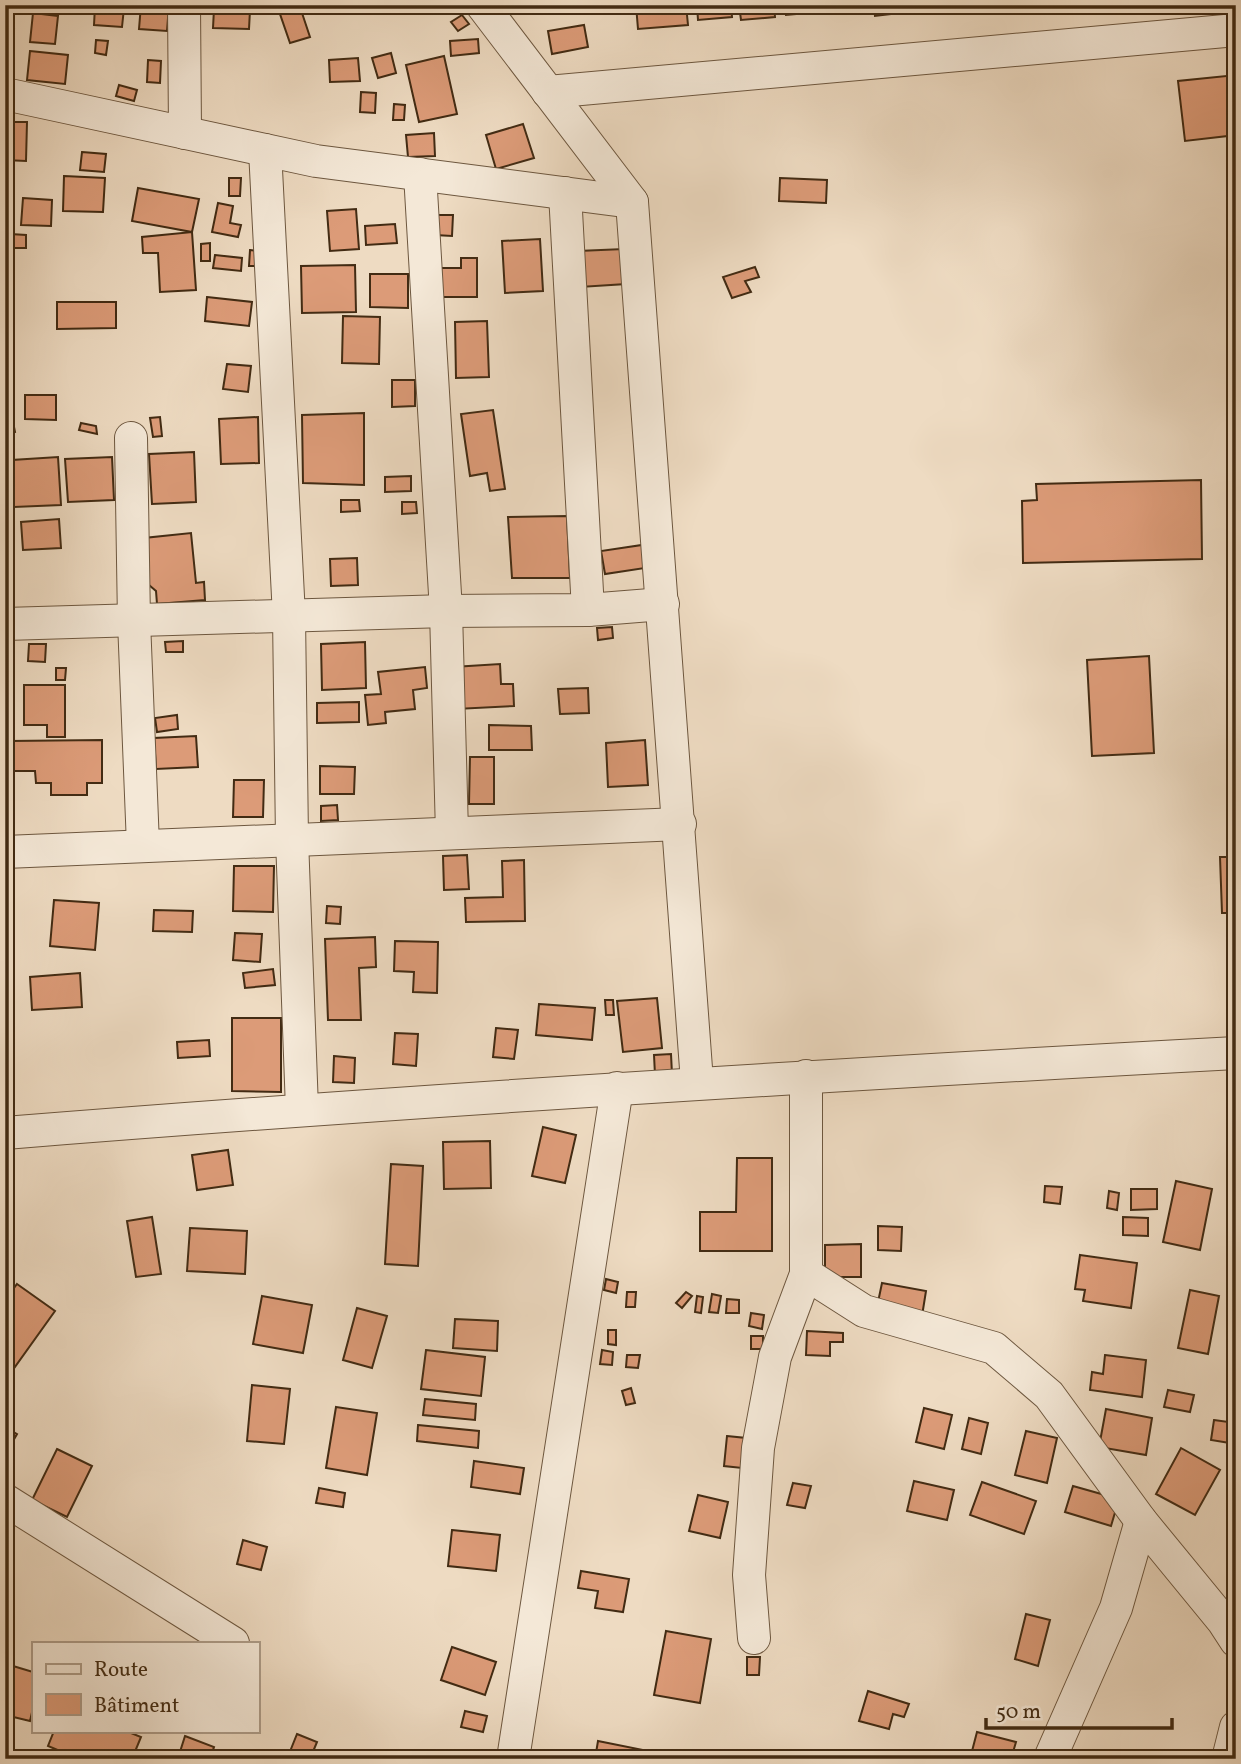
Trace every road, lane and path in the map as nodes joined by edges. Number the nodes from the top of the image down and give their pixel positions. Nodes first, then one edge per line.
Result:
1 (184, 5) edge
2 (482, 5) edge
3 (1236, 30) edge
4 (548, 92) junction
5 (5, 94) edge
6 (185, 132) junction
7 (265, 150) junction
8 (420, 174) junction
9 (565, 193) junction
10 (632, 202) junction
11 (131, 438) dead end
12 (663, 604) junction
13 (588, 610) junction
14 (446, 611) junction
15 (289, 616) junction
16 (134, 621) junction
17 (5, 624) edge
18 (680, 824) junction
19 (452, 833) junction
20 (292, 839) junction
21 (143, 845) junction
22 (5, 852) edge
23 (1236, 1053) edge
24 (806, 1076) junction
25 (697, 1083) junction
26 (617, 1088) junction
27 (302, 1109) junction
28 (5, 1133) edge
29 (806, 1274) junction
30 (5, 1500) edge
31 (1141, 1521) junction
32 (754, 1638) dead end
33 (1236, 1641) edge
34 (231, 1642) edge
35 (1236, 1727) edge
36 (1051, 1756) dead end
37 (513, 1759) edge
38 (1228, 1759) edge

1 - 6 street
2 - 4 street
3 - 4 street
4 - 10 street
5 - 6 street
6 - 7 street
7 - 8 street
7 - 15 street
8 - 9 street
8 - 14 street
9 - 10 street
9 - 13 street
10 - 12 street
11 - 16 street
12 - 13 street
12 - 18 street
13 - 14 street
14 - 15 street
14 - 19 street
15 - 16 street
15 - 20 street
16 - 17 street
16 - 21 street
18 - 19 street
18 - 25 street
19 - 20 street
20 - 21 street
20 - 27 street
21 - 22 street
23 - 24 street
24 - 25 street
24 - 29 street
25 - 26 street
26 - 27 street
26 - 37 street
27 - 28 street
29 - 31 street
29 - 32 street
30 - 34 street
31 - 33 street
31 - 36 street
35 - 38 street

